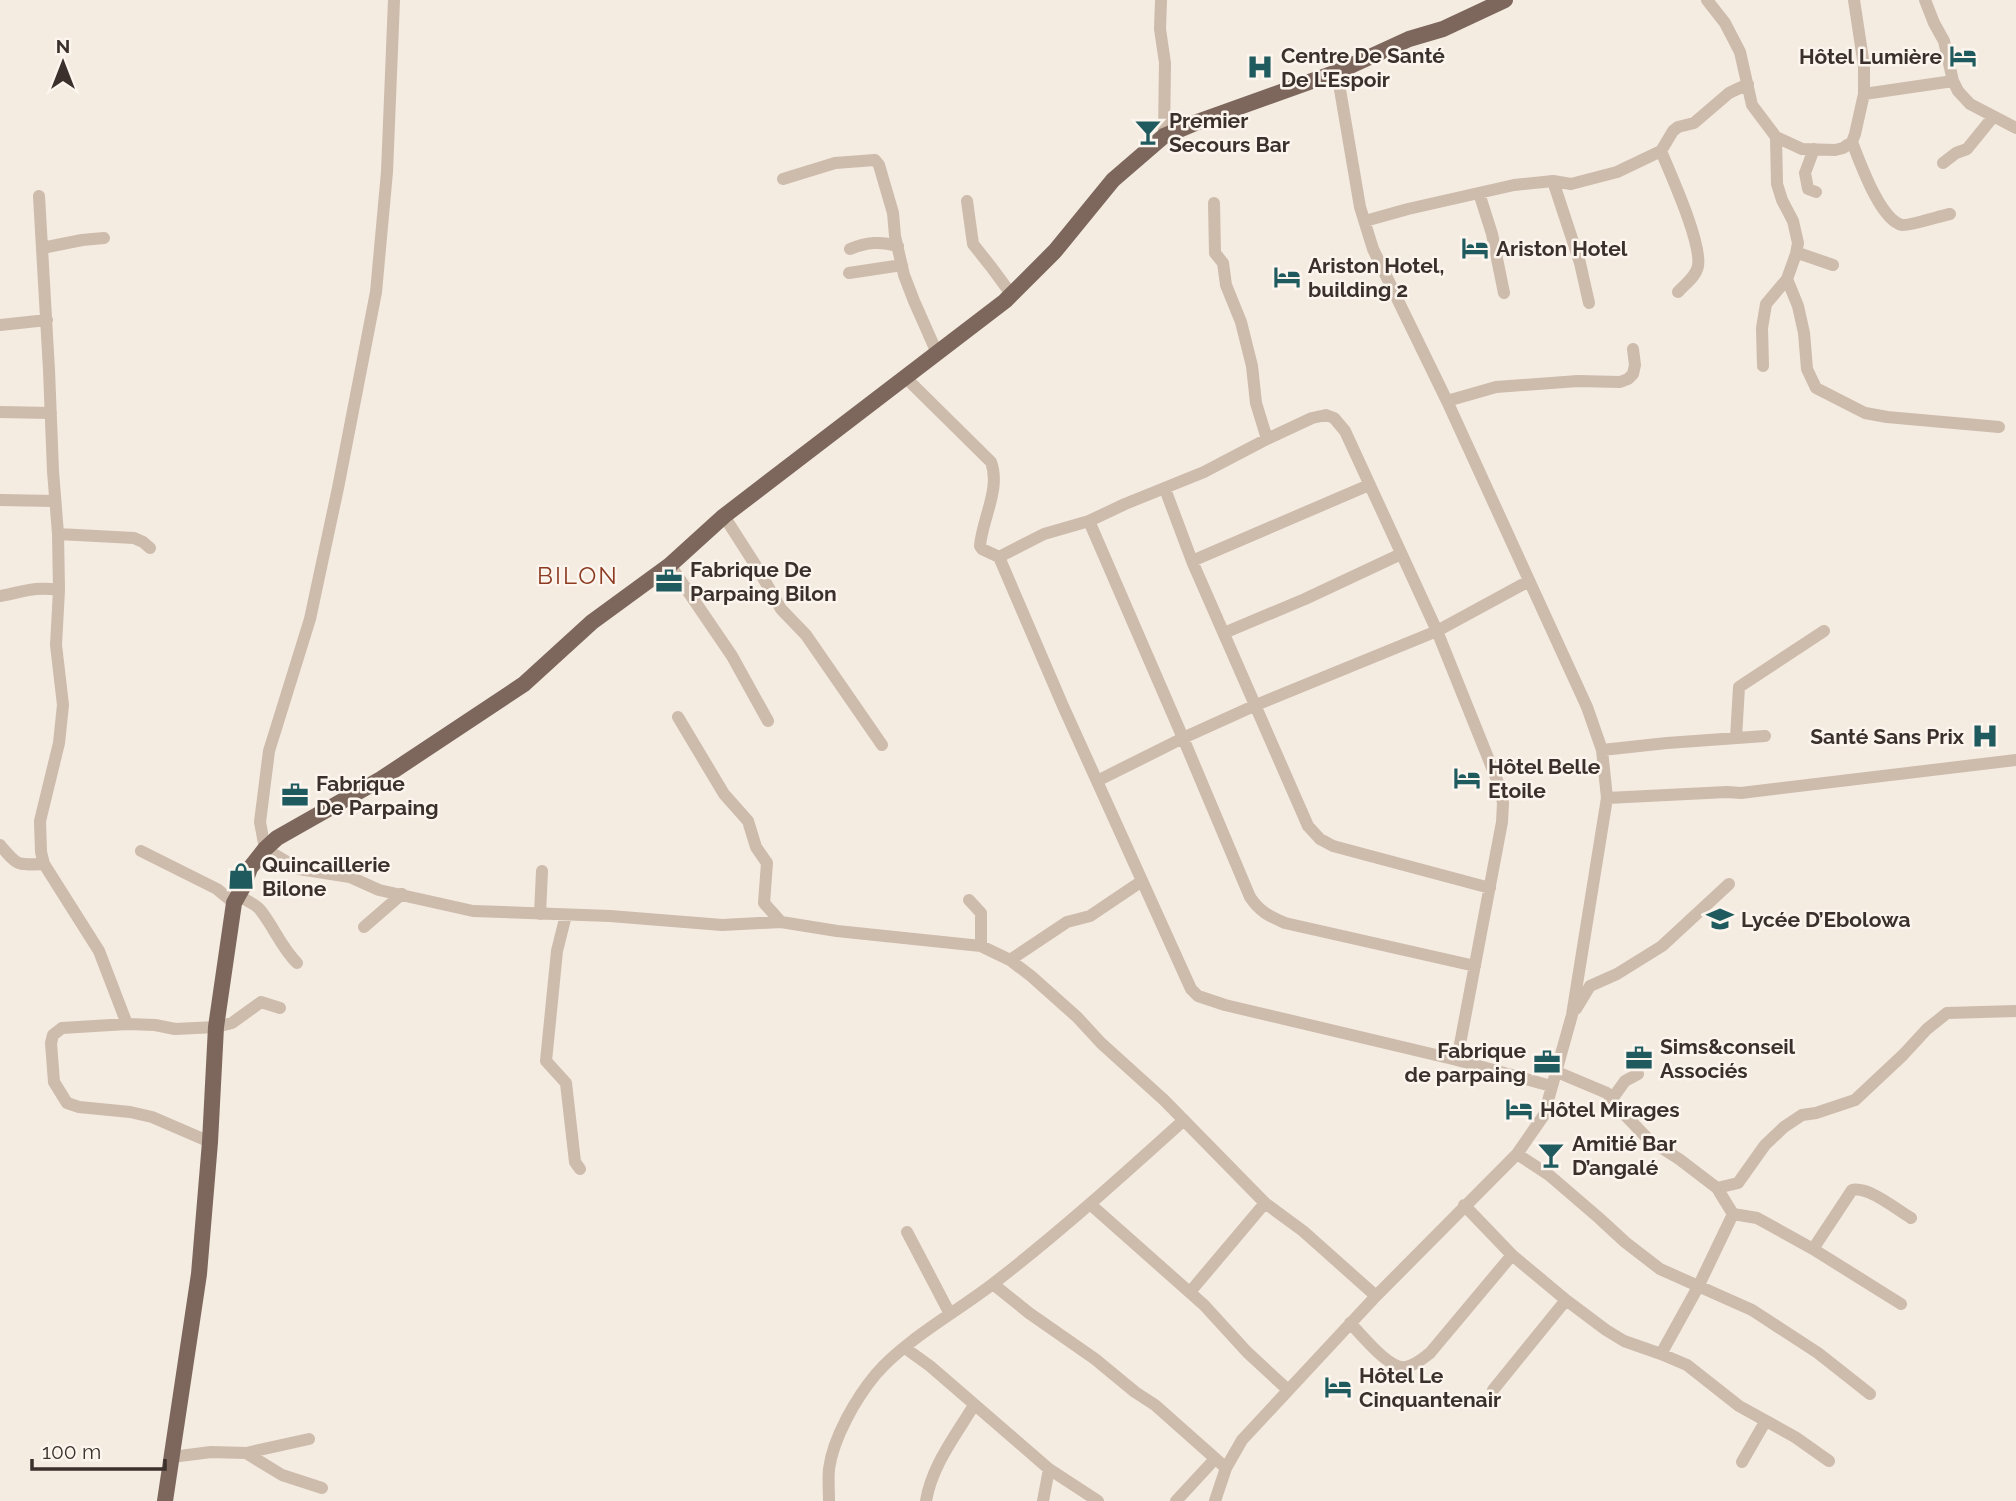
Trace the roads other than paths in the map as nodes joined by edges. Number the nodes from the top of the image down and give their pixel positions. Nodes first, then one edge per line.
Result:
1 (394, 0) edge
2 (1161, 0) edge
3 (1505, 0) edge
4 (1707, 0) edge
5 (1854, 0) edge
6 (1925, 0) edge
7 (1337, 72) junction
8 (1953, 81) junction
9 (1748, 84) junction
10 (1864, 94) junction
11 (1993, 117) junction
12 (2016, 128) edge
13 (1164, 136) junction
14 (1776, 137) junction
15 (1852, 142) junction
16 (1814, 149) junction
17 (1661, 150) junction
18 (1943, 163) dead end
19 (783, 179) dead end
20 (1553, 181) junction
21 (1816, 192) dead end
22 (1479, 193) junction
23 (39, 196) dead end
24 (967, 201) dead end
25 (1214, 203) dead end
26 (1950, 214) dead end
27 (1365, 221) junction
28 (104, 238) dead end
29 (898, 246) junction
30 (42, 248) junction
31 (850, 249) dead end
32 (1796, 254) junction
33 (902, 265) junction
34 (1833, 265) dead end
35 (849, 273) dead end
36 (1787, 279) junction
37 (1678, 292) dead end
38 (1504, 293) dead end
39 (1011, 294) junction
40 (1589, 303) dead end
41 (47, 320) junction
42 (0, 325) edge
43 (1633, 348) dead end
44 (937, 353) junction
45 (1763, 366) dead end
46 (905, 377) junction
47 (1447, 401) junction
48 (0, 412) edge
49 (51, 413) junction
50 (1999, 427) dead end
51 (1267, 439) junction
52 (1368, 485) junction
53 (1165, 489) junction
54 (0, 500) edge
55 (55, 501) junction
56 (723, 516) junction
57 (1088, 521) junction
58 (58, 534) junction
59 (150, 548) dead end
60 (1401, 554) junction
61 (999, 557) junction
62 (1192, 561) junction
63 (670, 565) junction
64 (1529, 581) junction
65 (59, 590) junction
66 (0, 596) edge
67 (1437, 631) junction
68 (1824, 631) dead end
69 (1224, 633) junction
70 (1256, 705) junction
71 (678, 717) dead end
72 (768, 721) dead end
73 (1765, 736) dead end
74 (1184, 738) junction
75 (1737, 738) junction
76 (882, 745) dead end
77 (1602, 750) junction
78 (2016, 760) edge
79 (1097, 782) junction
80 (1607, 798) junction
81 (0, 845) edge
82 (265, 849) junction
83 (141, 851) dead end
84 (44, 864) junction
85 (542, 871) dead end
86 (1142, 881) junction
87 (1730, 884) dead end
88 (1489, 888) junction
89 (402, 894) junction
90 (237, 898) junction
91 (968, 900) dead end
92 (540, 914) junction
93 (566, 915) junction
94 (781, 922) junction
95 (364, 927) dead end
96 (981, 946) junction
97 (1010, 960) junction
98 (297, 963) dead end
99 (1475, 967) junction
100 (280, 1008) dead end
101 (2016, 1011) edge
102 (1572, 1015) junction
103 (127, 1024) junction
104 (216, 1027) junction
105 (1457, 1060) junction
106 (1556, 1072) junction
107 (1638, 1074) dead end
108 (1552, 1086) junction
109 (1612, 1099) junction
110 (1184, 1120) junction
111 (209, 1142) junction
112 (1517, 1154) junction
113 (580, 1170) dead end
114 (1717, 1188) junction
115 (1265, 1203) junction
116 (1090, 1204) junction
117 (1464, 1205) junction
118 (1734, 1214) junction
119 (1911, 1218) dead end
120 (907, 1231) dead end
121 (1813, 1249) junction
122 (1512, 1255) junction
123 (993, 1284) junction
124 (1698, 1287) junction
125 (1190, 1292) junction
126 (1376, 1296) junction
127 (1566, 1300) junction
128 (1901, 1304) dead end
129 (950, 1314) junction
130 (1350, 1323) junction
131 (905, 1348) junction
132 (1661, 1354) junction
133 (1288, 1390) junction
134 (1493, 1390) dead end
135 (1870, 1394) dead end
136 (974, 1405) junction
137 (1766, 1422) junction
138 (309, 1439) dead end
139 (246, 1453) junction
140 (172, 1457) junction
141 (1214, 1460) junction
142 (1829, 1461) dead end
143 (1742, 1462) dead end
144 (1226, 1468) junction
145 (1049, 1469) junction
146 (322, 1488) dead end
147 (165, 1501) edge
148 (829, 1501) edge
149 (926, 1501) edge
150 (1043, 1501) edge
151 (1098, 1501) edge
152 (1176, 1501) edge
153 (1215, 1501) edge

1 - 82 street
2 - 13 street
3 - 7 main road
4 - 9 street
5 - 10 street
6 - 8 street
7 - 13 main road
7 - 27 street
8 - 10 street
8 - 11 street
9 - 14 street
9 - 17 street
10 - 15 street
11 - 12 street
11 - 18 street
13 - 39 main road
14 - 16 street
14 - 32 street
15 - 16 street
15 - 26 street
16 - 21 street
17 - 20 street
17 - 37 street
19 - 29 street
20 - 22 street
20 - 40 street
22 - 27 street
22 - 38 street
23 - 30 street
24 - 39 street
25 - 51 street
27 - 47 street
28 - 30 street
29 - 31 street
29 - 33 street
30 - 41 street
32 - 34 street
32 - 36 street
33 - 35 street
33 - 44 street
36 - 45 street
36 - 50 street
39 - 44 main road
41 - 42 street
41 - 49 street
43 - 47 street
44 - 46 main road
46 - 56 main road
46 - 61 street
47 - 64 street
48 - 49 street
49 - 55 street
51 - 52 street
51 - 53 street
52 - 60 street
52 - 62 street
53 - 57 street
53 - 62 street
54 - 55 street
55 - 58 street
56 - 63 main road
56 - 76 street
57 - 61 street
57 - 74 street
58 - 59 street
58 - 65 street
60 - 67 street
60 - 69 street
61 - 79 street
62 - 69 street
63 - 72 street
63 - 82 main road
64 - 67 street
64 - 77 street
65 - 66 street
65 - 84 street
67 - 70 street
67 - 88 street
68 - 75 street
69 - 70 street
70 - 74 street
70 - 88 street
71 - 94 street
73 - 75 street
74 - 79 street
74 - 99 street
75 - 77 street
77 - 80 street
78 - 80 street
79 - 86 street
80 - 102 street
81 - 84 street
82 - 89 street
82 - 90 main road
83 - 90 street
84 - 103 street
85 - 92 street
86 - 97 street
86 - 105 street
87 - 102 street
88 - 99 street
89 - 92 street
89 - 95 street
90 - 98 street
90 - 104 main road
91 - 96 street
92 - 93 street
93 - 94 street
93 - 113 street
94 - 96 street
96 - 97 street
97 - 110 street
99 - 105 street
100 - 104 street
101 - 114 street
102 - 106 street
103 - 104 street
103 - 111 street
104 - 111 main road
105 - 108 street
106 - 108 street
106 - 109 street
107 - 109 street
108 - 112 street
109 - 114 street
110 - 115 street
110 - 116 street
111 - 140 main road
112 - 117 street
112 - 124 street
114 - 118 street
115 - 125 street
115 - 126 street
116 - 123 street
116 - 125 street
117 - 122 street
117 - 126 street
118 - 121 street
118 - 124 street
119 - 121 street
120 - 129 street
121 - 128 street
122 - 127 street
122 - 130 street
123 - 129 street
123 - 141 street
124 - 132 street
124 - 135 street
125 - 133 street
126 - 130 street
127 - 132 street
127 - 134 street
129 - 131 street
130 - 133 street
131 - 136 street
131 - 148 street
132 - 137 street
133 - 144 street
136 - 145 street
136 - 149 street
137 - 142 street
137 - 143 street
138 - 139 street
139 - 140 street
139 - 146 street
140 - 147 main road
141 - 144 street
141 - 152 street
144 - 153 street
145 - 150 street
145 - 151 street

